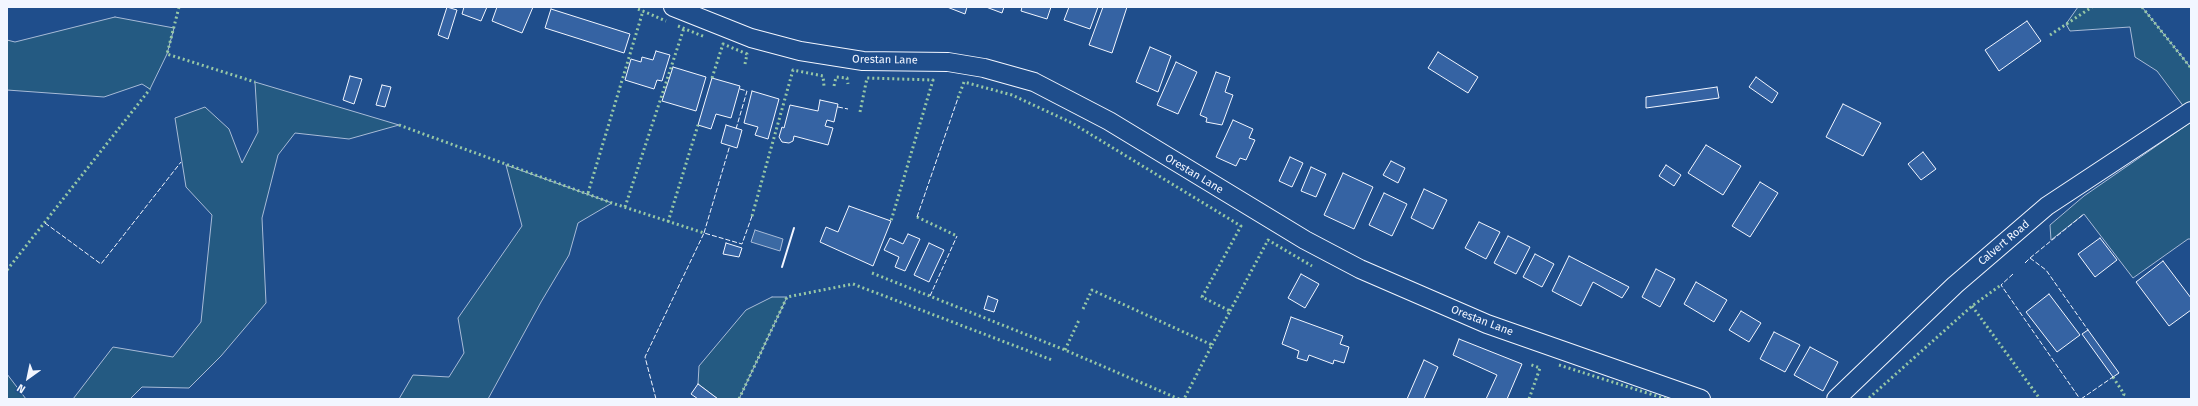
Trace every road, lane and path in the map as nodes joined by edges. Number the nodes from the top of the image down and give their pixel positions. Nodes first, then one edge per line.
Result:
1 (673, 7) edge
2 (2191, 111) edge
3 (1701, 399) edge
4 (1836, 399) edge

1 - 3 street, Orestan Lane
2 - 4 street, Calvert Road

